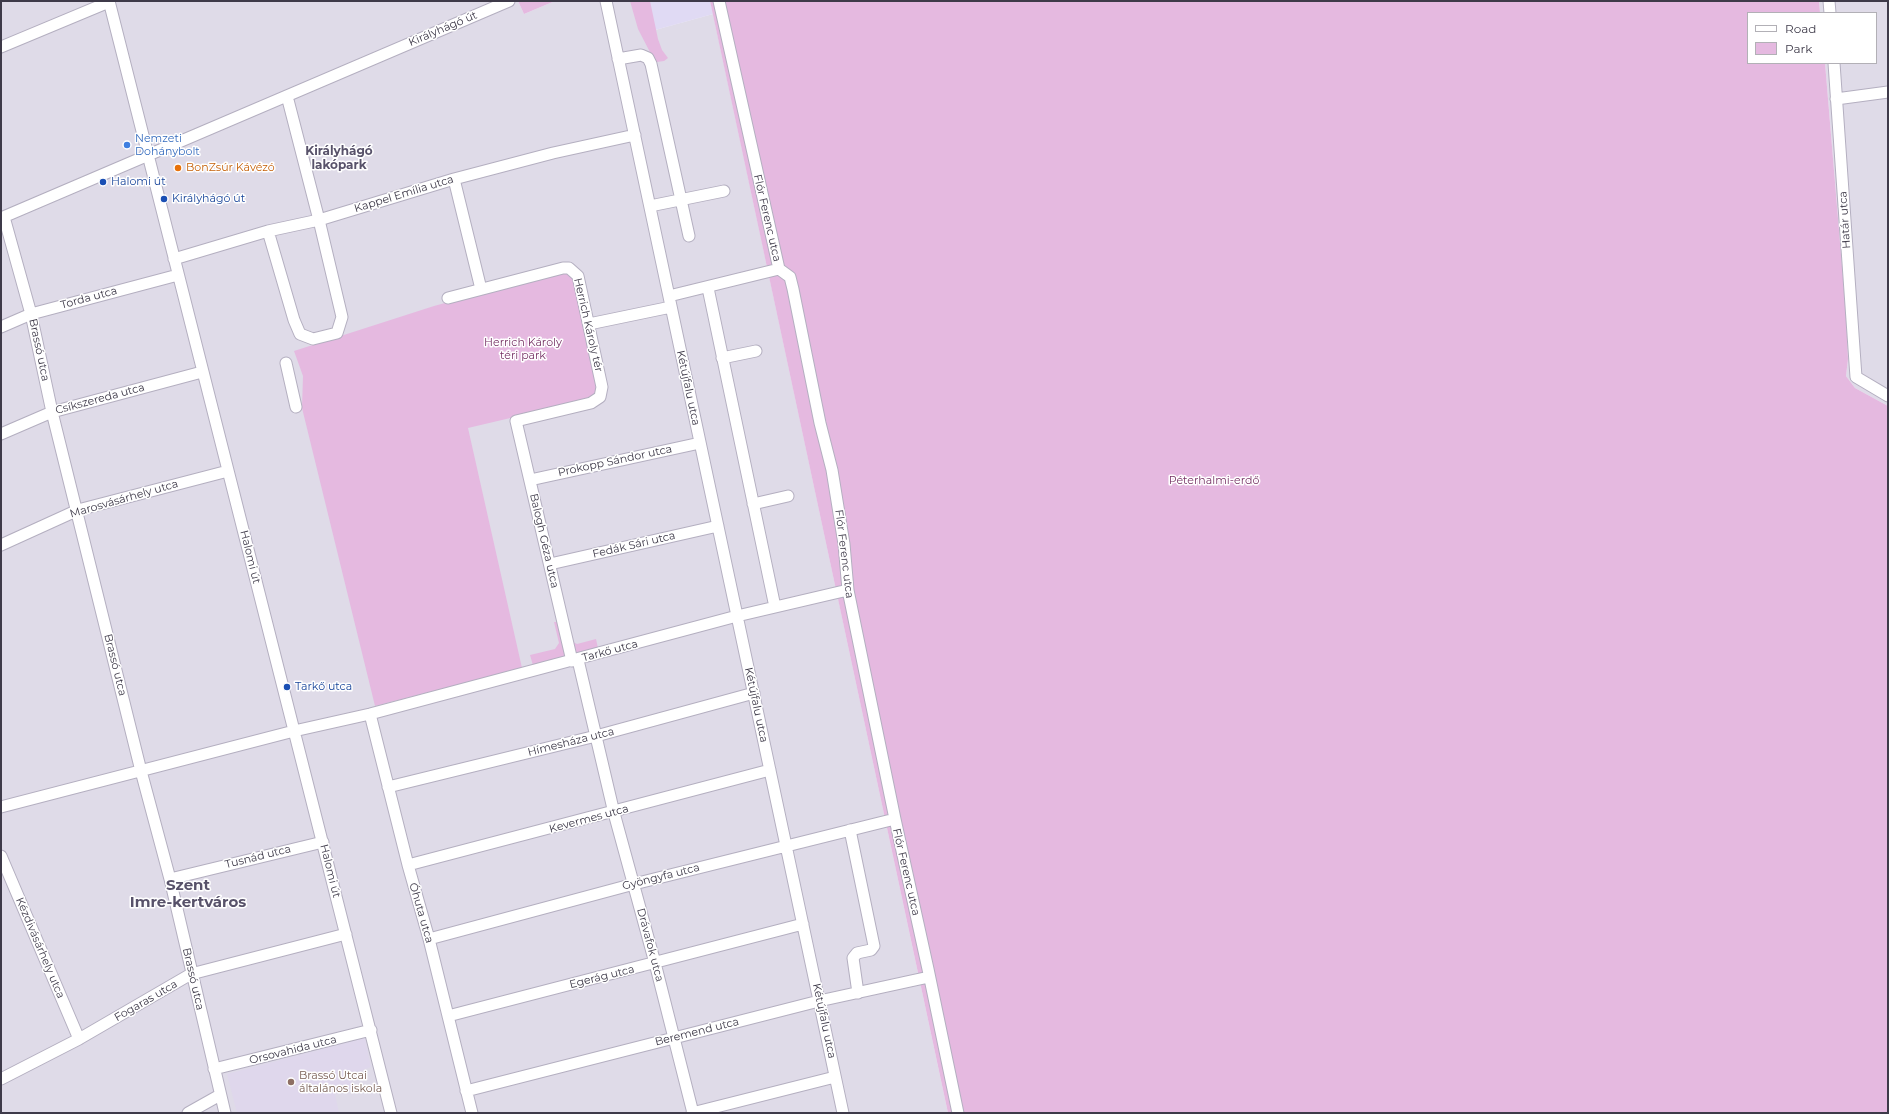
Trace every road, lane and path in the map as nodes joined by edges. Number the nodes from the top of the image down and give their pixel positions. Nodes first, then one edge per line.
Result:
1 (109, 1) edge
2 (509, 1) edge
3 (606, 1) edge
4 (719, 1) edge
5 (1829, 1) edge
6 (1830, 12) edge
7 (1, 47) edge
8 (618, 59) junction
9 (1834, 64) edge
10 (1888, 92) edge
11 (287, 96) junction
12 (1836, 99) junction
13 (634, 135) junction
14 (148, 155) junction
15 (454, 179) junction
16 (724, 191) dead end
17 (681, 199) junction
18 (650, 206) junction
19 (2, 217) edge
20 (319, 220) junction
21 (268, 231) junction
22 (689, 236) dead end
23 (174, 259) junction
24 (779, 269) junction
25 (178, 274) junction
26 (708, 288) junction
27 (481, 289) junction
28 (448, 298) dead end
29 (670, 302) junction
30 (31, 314) junction
31 (588, 324) junction
32 (1, 327) edge
33 (756, 351) dead end
34 (722, 358) junction
35 (286, 363) dead end
36 (202, 372) junction
37 (1888, 396) edge
38 (296, 407) dead end
39 (52, 412) junction
40 (516, 421) joint
41 (1, 434) edge
42 (700, 443) junction
43 (228, 471) junction
44 (530, 480) junction
45 (788, 496) dead end
46 (753, 504) junction
47 (78, 510) junction
48 (718, 526) junction
49 (1, 545) edge
50 (550, 564) junction
51 (848, 590) junction
52 (775, 607) junction
53 (737, 616) junction
54 (575, 660) junction
55 (754, 693) junction
56 (370, 714) junction
57 (294, 731) junction
58 (596, 736) junction
59 (770, 770) junction
60 (141, 771) junction
61 (388, 787) junction
62 (1, 807) edge
63 (614, 813) junction
64 (895, 819) junction
65 (850, 830) junction
66 (323, 842) junction
67 (786, 847) junction
68 (1, 856) edge
69 (408, 865) junction
70 (170, 879) junction
71 (634, 884) junction
72 (803, 924) junction
73 (346, 934) junction
74 (429, 939) junction
75 (655, 963) junction
76 (191, 974) junction
77 (929, 978) junction
78 (858, 993) junction
79 (819, 1001) junction
80 (448, 1016) junction
81 (371, 1030) junction
82 (673, 1038) junction
83 (79, 1039) junction
84 (214, 1070) junction
85 (835, 1077) junction
86 (1, 1079) edge
87 (466, 1091) junction
88 (220, 1095) junction
89 (188, 1113) edge
90 (225, 1113) edge
91 (391, 1113) edge
92 (472, 1113) edge
93 (692, 1113) edge
94 (843, 1113) edge
95 (958, 1113) edge

1 - 7 street
1 - 14 street, Halomi út
2 - 11 street, Királyhágó út
3 - 8 street, Kétújfalu utca
4 - 24 street, Flór Ferenc utca
5 - 6 street
8 - 13 street, Kétújfalu utca
8 - 17 street
9 - 12 street, Határ utca
10 - 12 street
11 - 14 street, Királyhágó út
11 - 20 street
12 - 37 street, Határ utca
13 - 15 street, Kappel Emília utca
13 - 18 street, Kétújfalu utca
14 - 19 street, Királyhágó út
14 - 23 street, Halomi út
15 - 20 street, Kappel Emília utca
15 - 27 street
16 - 17 street
17 - 18 street
17 - 22 street
18 - 29 street, Kétújfalu utca
19 - 30 street, Brassó utca
20 - 21 street, Kappel Emília utca
20 - 21 street
21 - 23 street, Kappel Emília utca
23 - 25 street, Halomi út
24 - 26 street
24 - 51 street, Flór Ferenc utca
25 - 30 street, Torda utca
25 - 36 street, Halomi út
26 - 29 street
26 - 34 street
27 - 28 street, Herrich Károly tér
27 - 31 street, Herrich Károly tér
29 - 31 street
29 - 42 street, Kétújfalu utca
30 - 32 street, Torda utca
30 - 39 street, Brassó utca
31 - 40 street, Herrich Károly tér
33 - 34 street
34 - 46 street
35 - 38 street
36 - 39 street, Csíkszereda utca
36 - 43 street, Halomi út
39 - 41 street, Csíkszereda utca
39 - 47 street, Brassó utca
40 - 44 street, Balogh Géza utca
42 - 44 street, Prokopp Sándor utca
42 - 48 street, Kétújfalu utca
43 - 47 street, Marosvásárhely utca
43 - 57 street, Halomi út
44 - 50 street, Balogh Géza utca
45 - 46 street
46 - 52 street
47 - 49 street, Marosvásárhely utca
47 - 60 street, Brassó utca
48 - 50 street, Fedák Sári utca
48 - 53 street, Kétújfalu utca
50 - 54 street, Balogh Géza utca
51 - 52 street, Tarkő utca
51 - 64 street, Flór Ferenc utca
52 - 53 street, Tarkő utca
53 - 54 street, Tarkő utca
53 - 55 street, Kétújfalu utca
54 - 56 street, Tarkő utca
54 - 58 street, Drávafok utca
55 - 58 street, Hímesháza utca
55 - 59 street, Kétújfalu utca
56 - 57 street, Tarkő utca
56 - 61 street, Óhuta utca
57 - 60 street, Tarkő utca
57 - 66 street, Halomi út
58 - 61 street, Hímesháza utca
58 - 63 street, Drávafok utca
59 - 63 street, Kevermes utca
59 - 67 street, Kétújfalu utca
60 - 62 street, Tarkő utca
60 - 70 street, Brassó utca
61 - 69 street, Óhuta utca
63 - 69 street, Kevermes utca
63 - 71 street, Drávafok utca
64 - 65 street, Gyöngyfa utca
64 - 77 street, Flór Ferenc utca
65 - 67 street, Gyöngyfa utca
65 - 78 street
66 - 70 street, Tusnád utca
66 - 73 street, Halomi út
67 - 71 street, Gyöngyfa utca
67 - 72 street, Kétújfalu utca
68 - 83 street, Kézdivásárhely utca
69 - 74 street, Óhuta utca
70 - 76 street, Brassó utca
71 - 74 street, Gyöngyfa utca
71 - 75 street, Drávafok utca
72 - 75 street, Egerág utca
72 - 79 street, Kétújfalu utca
73 - 76 street, Fogaras utca
73 - 81 street, Halomi út
74 - 80 street, Óhuta utca
75 - 80 street, Egerág utca
75 - 82 street, Drávafok utca
76 - 83 street, Fogaras utca
76 - 84 street, Brassó utca
77 - 78 street, Beremend utca
77 - 95 street, Flór Ferenc utca
78 - 79 street, Beremend utca
79 - 82 street, Beremend utca
79 - 85 street, Kétújfalu utca
80 - 87 street, Óhuta utca
81 - 84 street, Orsovahida utca
81 - 91 street, Halomi út
82 - 87 street, Beremend utca
82 - 93 street, Drávafok utca
83 - 86 street, Fogaras utca
84 - 88 street, Brassó utca
85 - 93 street
85 - 94 street, Kétújfalu utca
87 - 92 street, Óhuta utca
88 - 89 street
88 - 90 street, Brassó utca

